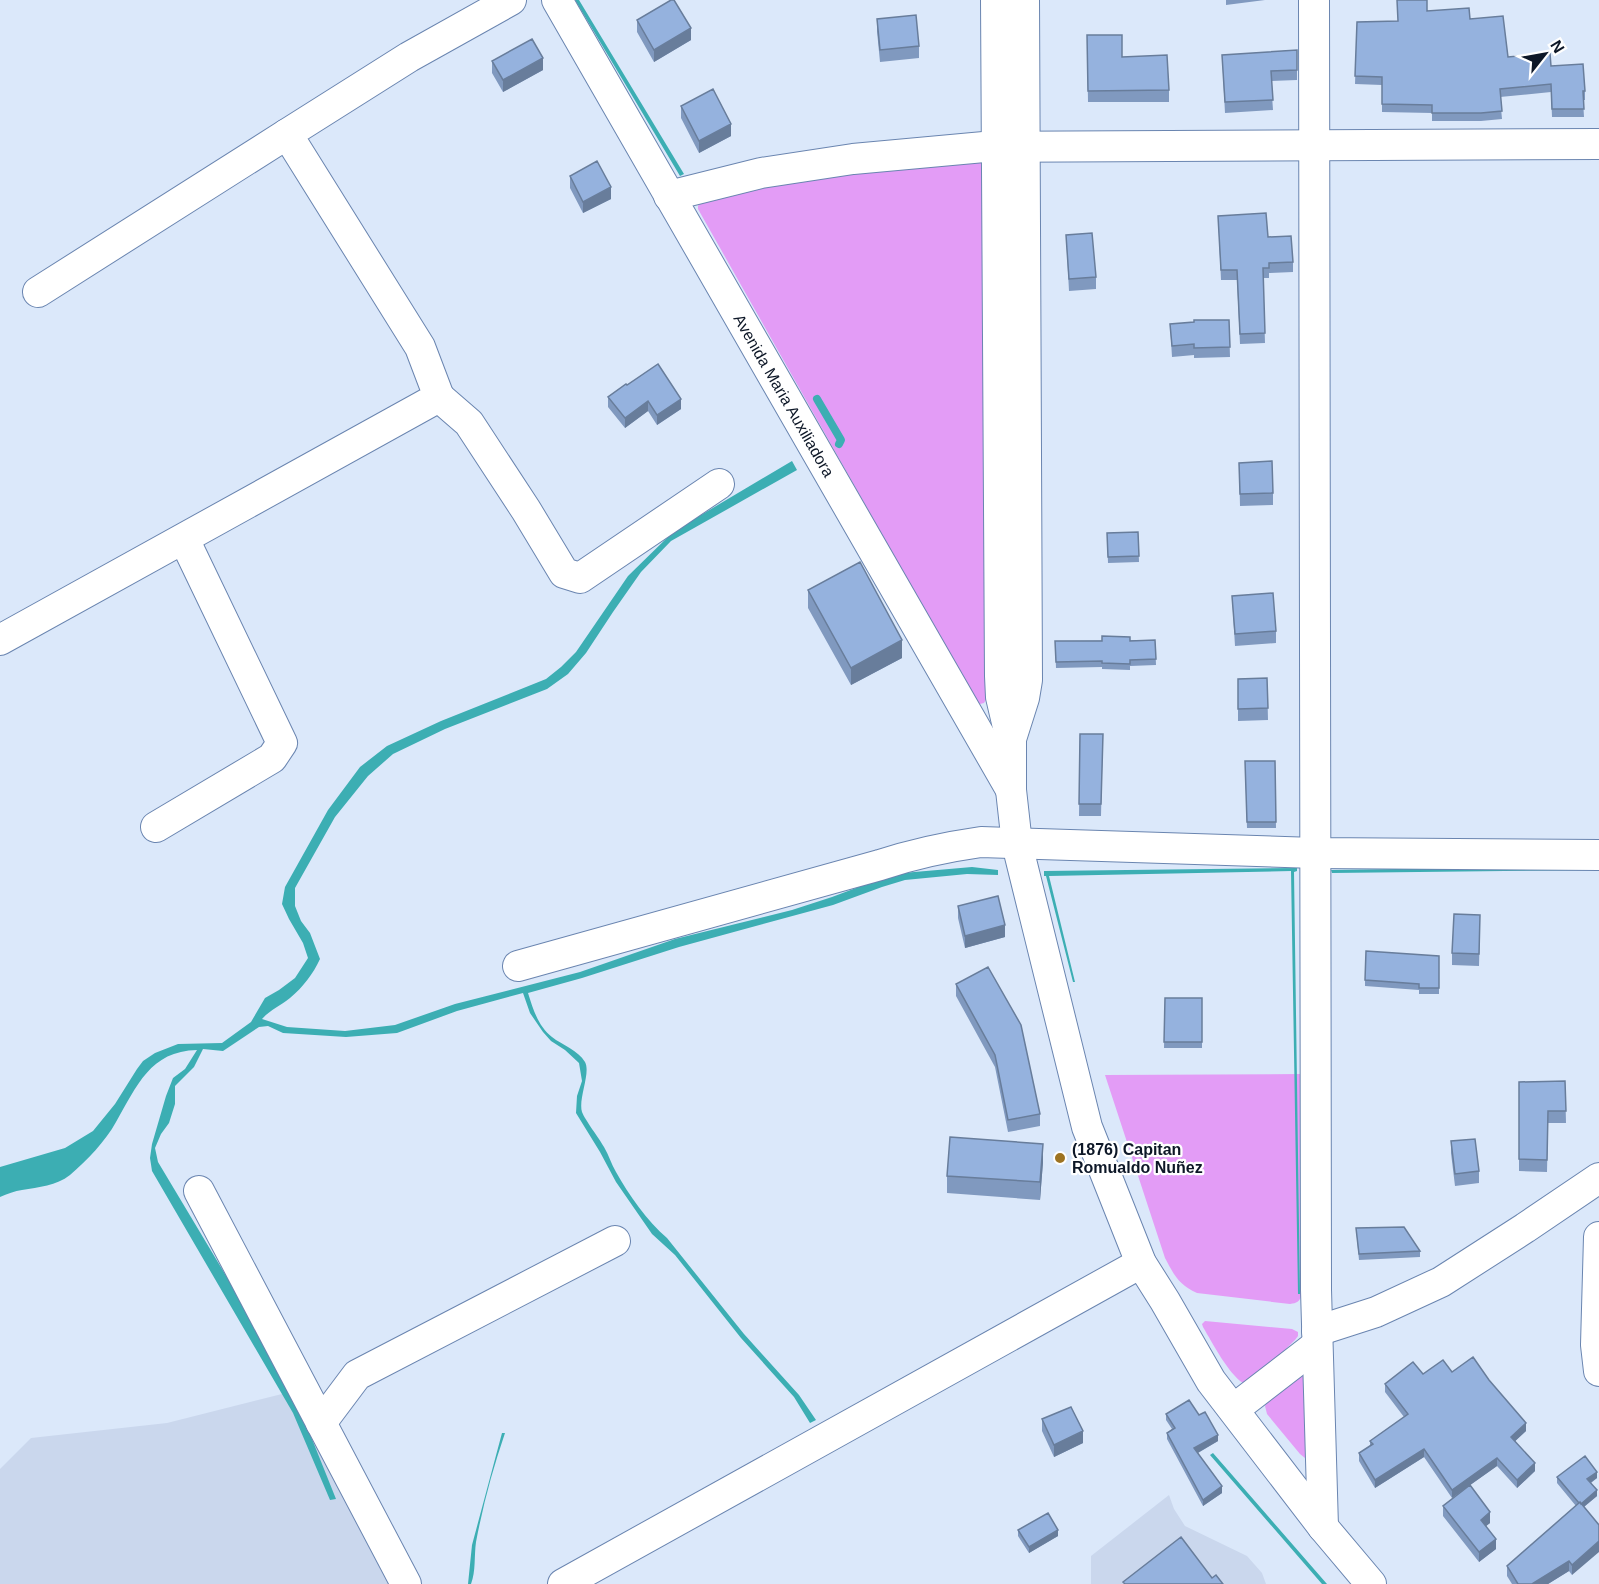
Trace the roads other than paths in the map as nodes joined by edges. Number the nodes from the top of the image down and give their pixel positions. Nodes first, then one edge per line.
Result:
1 (510, 0) edge
2 (557, 0) edge
3 (996, 0) edge
4 (1024, 0) edge
5 (1314, 0) edge
6 (287, 134) junction
7 (1599, 144) edge
8 (1314, 145) junction
9 (1011, 146) junction
10 (669, 196) junction
11 (38, 292) dead end
12 (439, 398) junction
13 (719, 484) dead end
14 (184, 538) junction
15 (0, 640) edge
16 (1011, 790) junction
17 (156, 827) dead end
18 (1017, 844) junction
19 (1315, 853) junction
20 (1599, 855) edge
21 (518, 966) dead end
22 (1599, 1178) edge
23 (200, 1191) dead end
24 (1599, 1237) edge
25 (615, 1241) dead end
26 (1141, 1263) junction
27 (1317, 1338) junction
28 (1599, 1371) edge
29 (1233, 1409) junction
30 (321, 1423) junction
31 (1323, 1527) junction
32 (406, 1584) edge
33 (563, 1584) edge
34 (1371, 1584) edge

1 - 6 street
2 - 10 street, Avenida Maria Auxiliadora
3 - 9 street
4 - 9 street
5 - 8 street
6 - 11 street
6 - 12 street
7 - 8 street
8 - 9 street
8 - 19 street
9 - 10 street
9 - 16 street
10 - 16 street, Avenida Maria Auxiliadora
12 - 13 street
12 - 14 street
14 - 15 street
14 - 17 street
16 - 18 street
18 - 19 street
18 - 21 street
18 - 26 street
19 - 20 street
19 - 27 street
22 - 27 street
23 - 30 street
24 - 28 street
25 - 30 street
26 - 29 street
26 - 33 street
27 - 29 street
27 - 31 street
29 - 31 street
30 - 32 street
31 - 34 street

